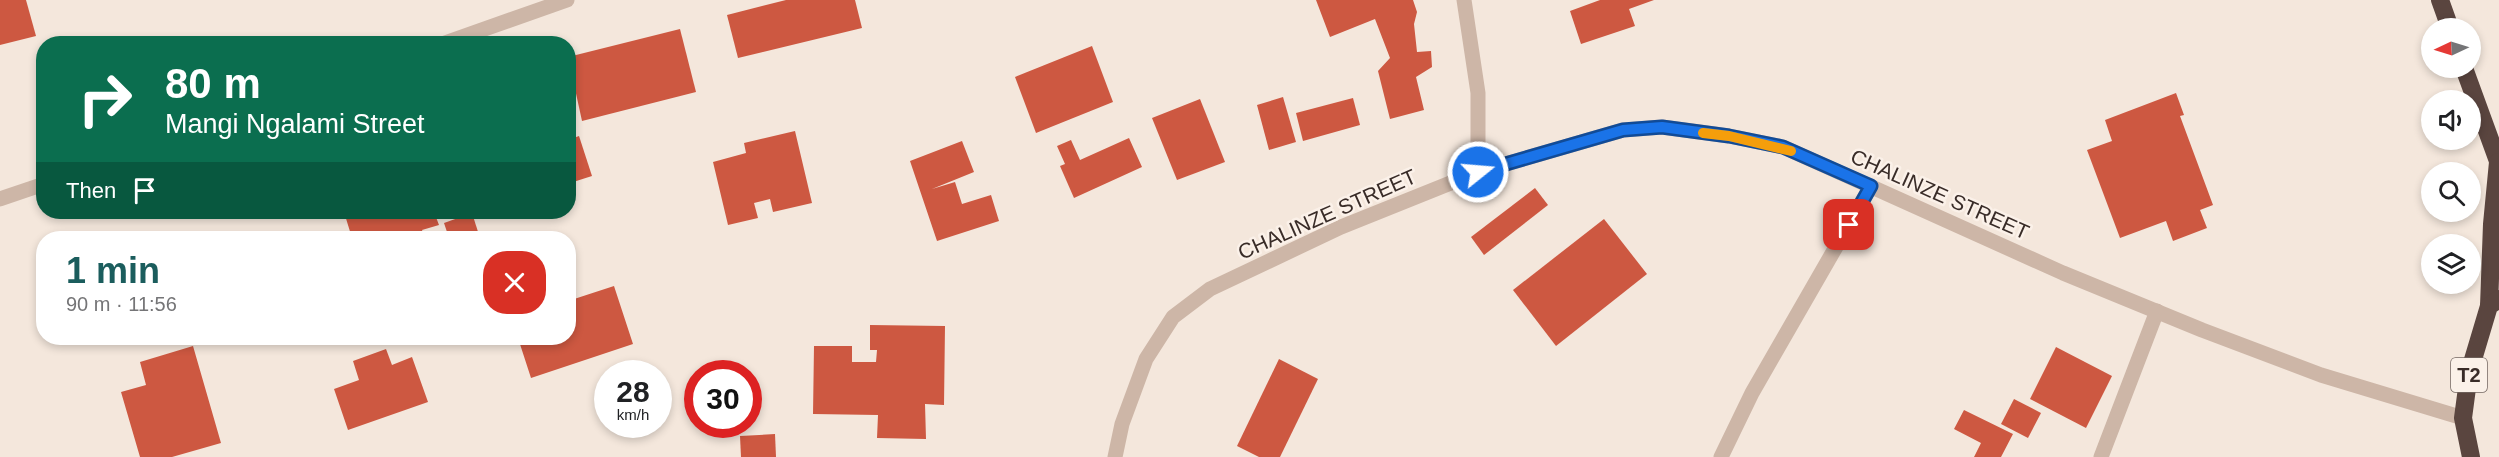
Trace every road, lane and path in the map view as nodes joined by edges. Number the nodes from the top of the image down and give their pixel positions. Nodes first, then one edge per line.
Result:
1 (567, 0) edge
2 (1464, 0) edge
3 (2440, 0) edge
4 (2446, 18) edge
5 (465, 36) edge
6 (2468, 78) edge
7 (2498, 163) edge
8 (1478, 172) junction
9 (1871, 186) junction
10 (36, 187) edge
11 (0, 199) edge
12 (2494, 303) edge
13 (2157, 311) junction
14 (2463, 418) junction
15 (1115, 457) edge
16 (1721, 457) edge
17 (2101, 457) edge
18 (2470, 457) edge

1 - 5 street
2 - 8 street
3 - 4 highway
6 - 7 highway, T2
7 - 12 highway, T2
8 - 9 street, CHALINZE STREET
8 - 15 street, CHALINZE STREET
9 - 13 street, CHALINZE STREET
9 - 16 street
10 - 11 street
12 - 14 highway, T2
13 - 14 street, CHALINZE STREET
13 - 17 street
14 - 18 highway, T2

